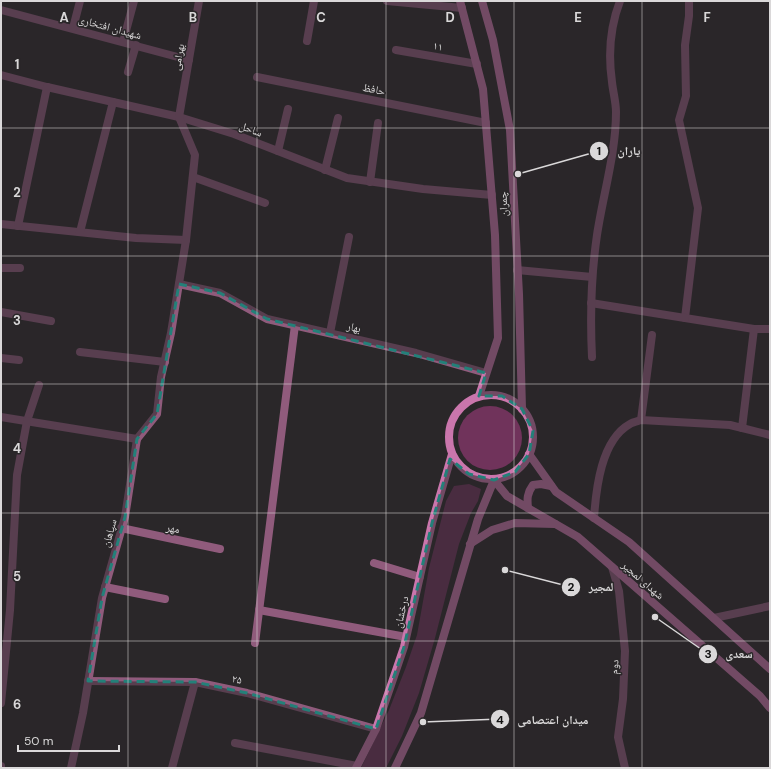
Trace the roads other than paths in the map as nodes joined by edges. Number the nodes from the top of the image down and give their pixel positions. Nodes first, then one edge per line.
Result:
1 (80, 1) edge
2 (134, 1) edge
3 (199, 1) edge
4 (314, 1) edge
5 (387, 1) edge
6 (482, 1) edge
7 (620, 1) edge
8 (689, 1) edge
9 (461, 4) edge
10 (1, 10) edge
11 (73, 28) junction
12 (307, 41) dead end
13 (123, 42) junction
14 (136, 45) junction
15 (396, 50) dead end
16 (189, 60) junction
17 (477, 64) junction
18 (128, 72) dead end
19 (1, 75) edge
20 (257, 77) dead end
21 (47, 87) junction
22 (113, 102) junction
23 (288, 109) dead end
24 (179, 118) junction
25 (338, 118) dead end
26 (378, 123) dead end
27 (486, 123) junction
28 (278, 151) junction
29 (325, 170) junction
30 (193, 178) junction
31 (370, 182) junction
32 (492, 195) junction
33 (265, 203) dead end
34 (1, 224) edge
35 (18, 226) junction
36 (80, 232) junction
37 (349, 237) dead end
38 (186, 240) junction
39 (1, 268) edge
40 (20, 268) dead end
41 (517, 270) junction
42 (592, 277) junction
43 (179, 284) junction
44 (591, 303) junction
45 (1, 312) edge
46 (686, 318) junction
47 (51, 321) dead end
48 (295, 325) junction
49 (754, 329) junction
50 (770, 329) edge
51 (330, 333) junction
52 (652, 335) dead end
53 (80, 352) dead end
54 (592, 357) dead end
55 (1, 358) edge
56 (19, 360) dead end
57 (164, 362) junction
58 (486, 373) junction
59 (39, 386) dead end
60 (479, 396) junction
61 (522, 409) junction
62 (1, 417) edge
63 (641, 420) junction
64 (28, 421) junction
65 (742, 428) junction
66 (770, 435) edge
67 (137, 439) junction
68 (452, 454) junction
69 (529, 454) junction
70 (494, 480) junction
71 (551, 486) junction
72 (528, 508) junction
73 (594, 518) junction
74 (556, 524) junction
75 (122, 528) junction
76 (470, 544) junction
77 (220, 549) dead end
78 (374, 563) dead end
79 (612, 567) junction
80 (420, 578) junction
81 (105, 587) junction
82 (165, 599) dead end
83 (770, 606) edge
84 (259, 610) junction
85 (714, 618) junction
86 (406, 637) junction
87 (255, 643) dead end
88 (770, 669) edge
89 (88, 681) junction
90 (195, 682) junction
91 (1, 703) edge
92 (770, 708) edge
93 (376, 729) junction
94 (235, 743) dead end
95 (356, 767) edge
96 (71, 768) edge
97 (172, 768) edge
98 (395, 768) edge
99 (625, 768) edge

1 - 11 street
2 - 13 street
3 - 16 street, بهرامی
4 - 12 street
5 - 9 street
6 - 41 main road, چمران
7 - 42 street
8 - 46 street
9 - 17 main road, چمران
10 - 11 street, شهیدان افتخاری
11 - 13 street, شهیدان افتخاری
13 - 14 street, شهیدان افتخاری
14 - 16 street, شهیدان افتخاری
14 - 18 street
15 - 17 street, ۱۱
16 - 24 street, بهرامی
17 - 27 main road, چمران
19 - 21 street, ساحل
20 - 27 street, حافظ
21 - 22 street, ساحل
21 - 35 street
22 - 24 street, ساحل
22 - 36 street
23 - 28 street
24 - 28 street, ساحل
24 - 30 street
25 - 29 street
26 - 31 street
27 - 32 main road, چمران
28 - 29 street, ساحل
29 - 31 street, ساحل
30 - 33 street
30 - 38 street
31 - 32 street, ساحل
32 - 58 main road, چمران
34 - 35 street
35 - 36 street
36 - 38 street
37 - 51 street
38 - 43 street
39 - 40 street
41 - 42 street
41 - 61 main road, چمران
42 - 44 street
43 - 48 street, بهار
43 - 57 street
44 - 46 street
44 - 54 street
45 - 47 street
46 - 49 street
48 - 51 street, بهار
48 - 84 street
49 - 50 street
49 - 65 street
51 - 58 street, بهار
52 - 63 street
53 - 57 street
55 - 56 street
57 - 67 street
58 - 60 main road, چمران
59 - 64 street
60 - 61 main road
60 - 68 main road
61 - 69 main road
62 - 64 street
63 - 65 street
63 - 73 street
64 - 67 street
64 - 91 street
65 - 66 street
67 - 75 street, سپاهان
68 - 70 main road
68 - 80 main road, درخشان
69 - 70 main road
69 - 71 main road, شهدای لمجیر
70 - 72 main road, شهدای لمجیر
70 - 76 main road
71 - 72 main road
71 - 73 main road, شهدای لمجیر
72 - 74 main road, شهدای لمجیر
73 - 85 main road, شهدای لمجیر
74 - 76 main road
74 - 79 main road, شهدای لمجیر
75 - 77 street, مهر
75 - 81 street, سپاهان
76 - 98 main road
78 - 80 street
79 - 92 main road, شهدای لمجیر
79 - 99 street, دوم
80 - 86 main road, درخشان
81 - 82 street
81 - 89 street, سپاهان
83 - 85 street
84 - 86 street
84 - 87 street
85 - 88 main road, شهدای لمجیر
86 - 93 main road, درخشان
89 - 90 street, ۲۵
89 - 96 street, سپاهان
90 - 93 street, ۲۵
90 - 97 street
93 - 95 main road, درخشان
94 - 95 street

